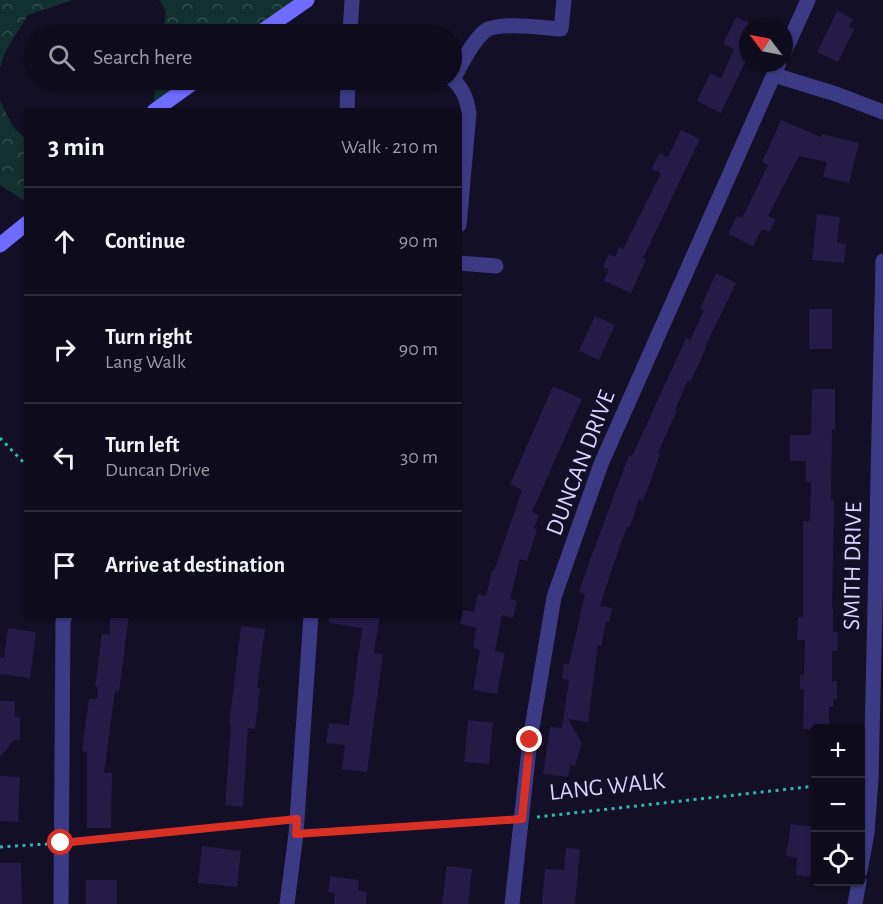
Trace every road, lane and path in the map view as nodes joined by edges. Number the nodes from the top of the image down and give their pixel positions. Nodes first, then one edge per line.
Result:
1 (307, 0) edge
2 (352, 0) edge
3 (564, 0) edge
4 (808, 0) edge
5 (272, 24) edge
6 (351, 24) edge
7 (793, 33) edge
8 (462, 64) edge
9 (776, 72) edge
10 (784, 72) edge
11 (183, 90) edge
12 (347, 90) edge
13 (462, 90) edge
14 (158, 108) edge
15 (346, 108) edge
16 (883, 112) edge
17 (462, 191) edge
18 (24, 225) edge
19 (0, 245) edge
20 (883, 261) edge
21 (462, 263) edge
22 (496, 266) dead end
23 (0, 438) edge
24 (24, 463) edge
25 (64, 618) edge
26 (311, 618) edge
27 (877, 779) edge
28 (811, 787) edge
29 (522, 819) junction
30 (296, 826) junction
31 (61, 843) junction
32 (865, 846) edge
33 (0, 847) edge
34 (858, 886) edge
35 (61, 904) edge
36 (287, 904) edge
37 (512, 904) edge
38 (855, 904) edge

1 - 5 main road
2 - 6 street
3 - 8 street
4 - 7 street
9 - 29 street, DUNCAN DRIVE
10 - 16 street
11 - 14 main road
12 - 15 street
13 - 17 street
18 - 19 main road
20 - 27 street, SMITH DRIVE
21 - 22 street
23 - 24 path
25 - 31 street
26 - 30 street
27 - 32 street, SMITH DRIVE
28 - 29 path, LANG WALK
29 - 30 path, LANG WALK
29 - 37 street, DUNCAN DRIVE
30 - 31 path, LANG WALK
30 - 36 street
31 - 33 path, LANG WALK
31 - 35 street
34 - 38 street

